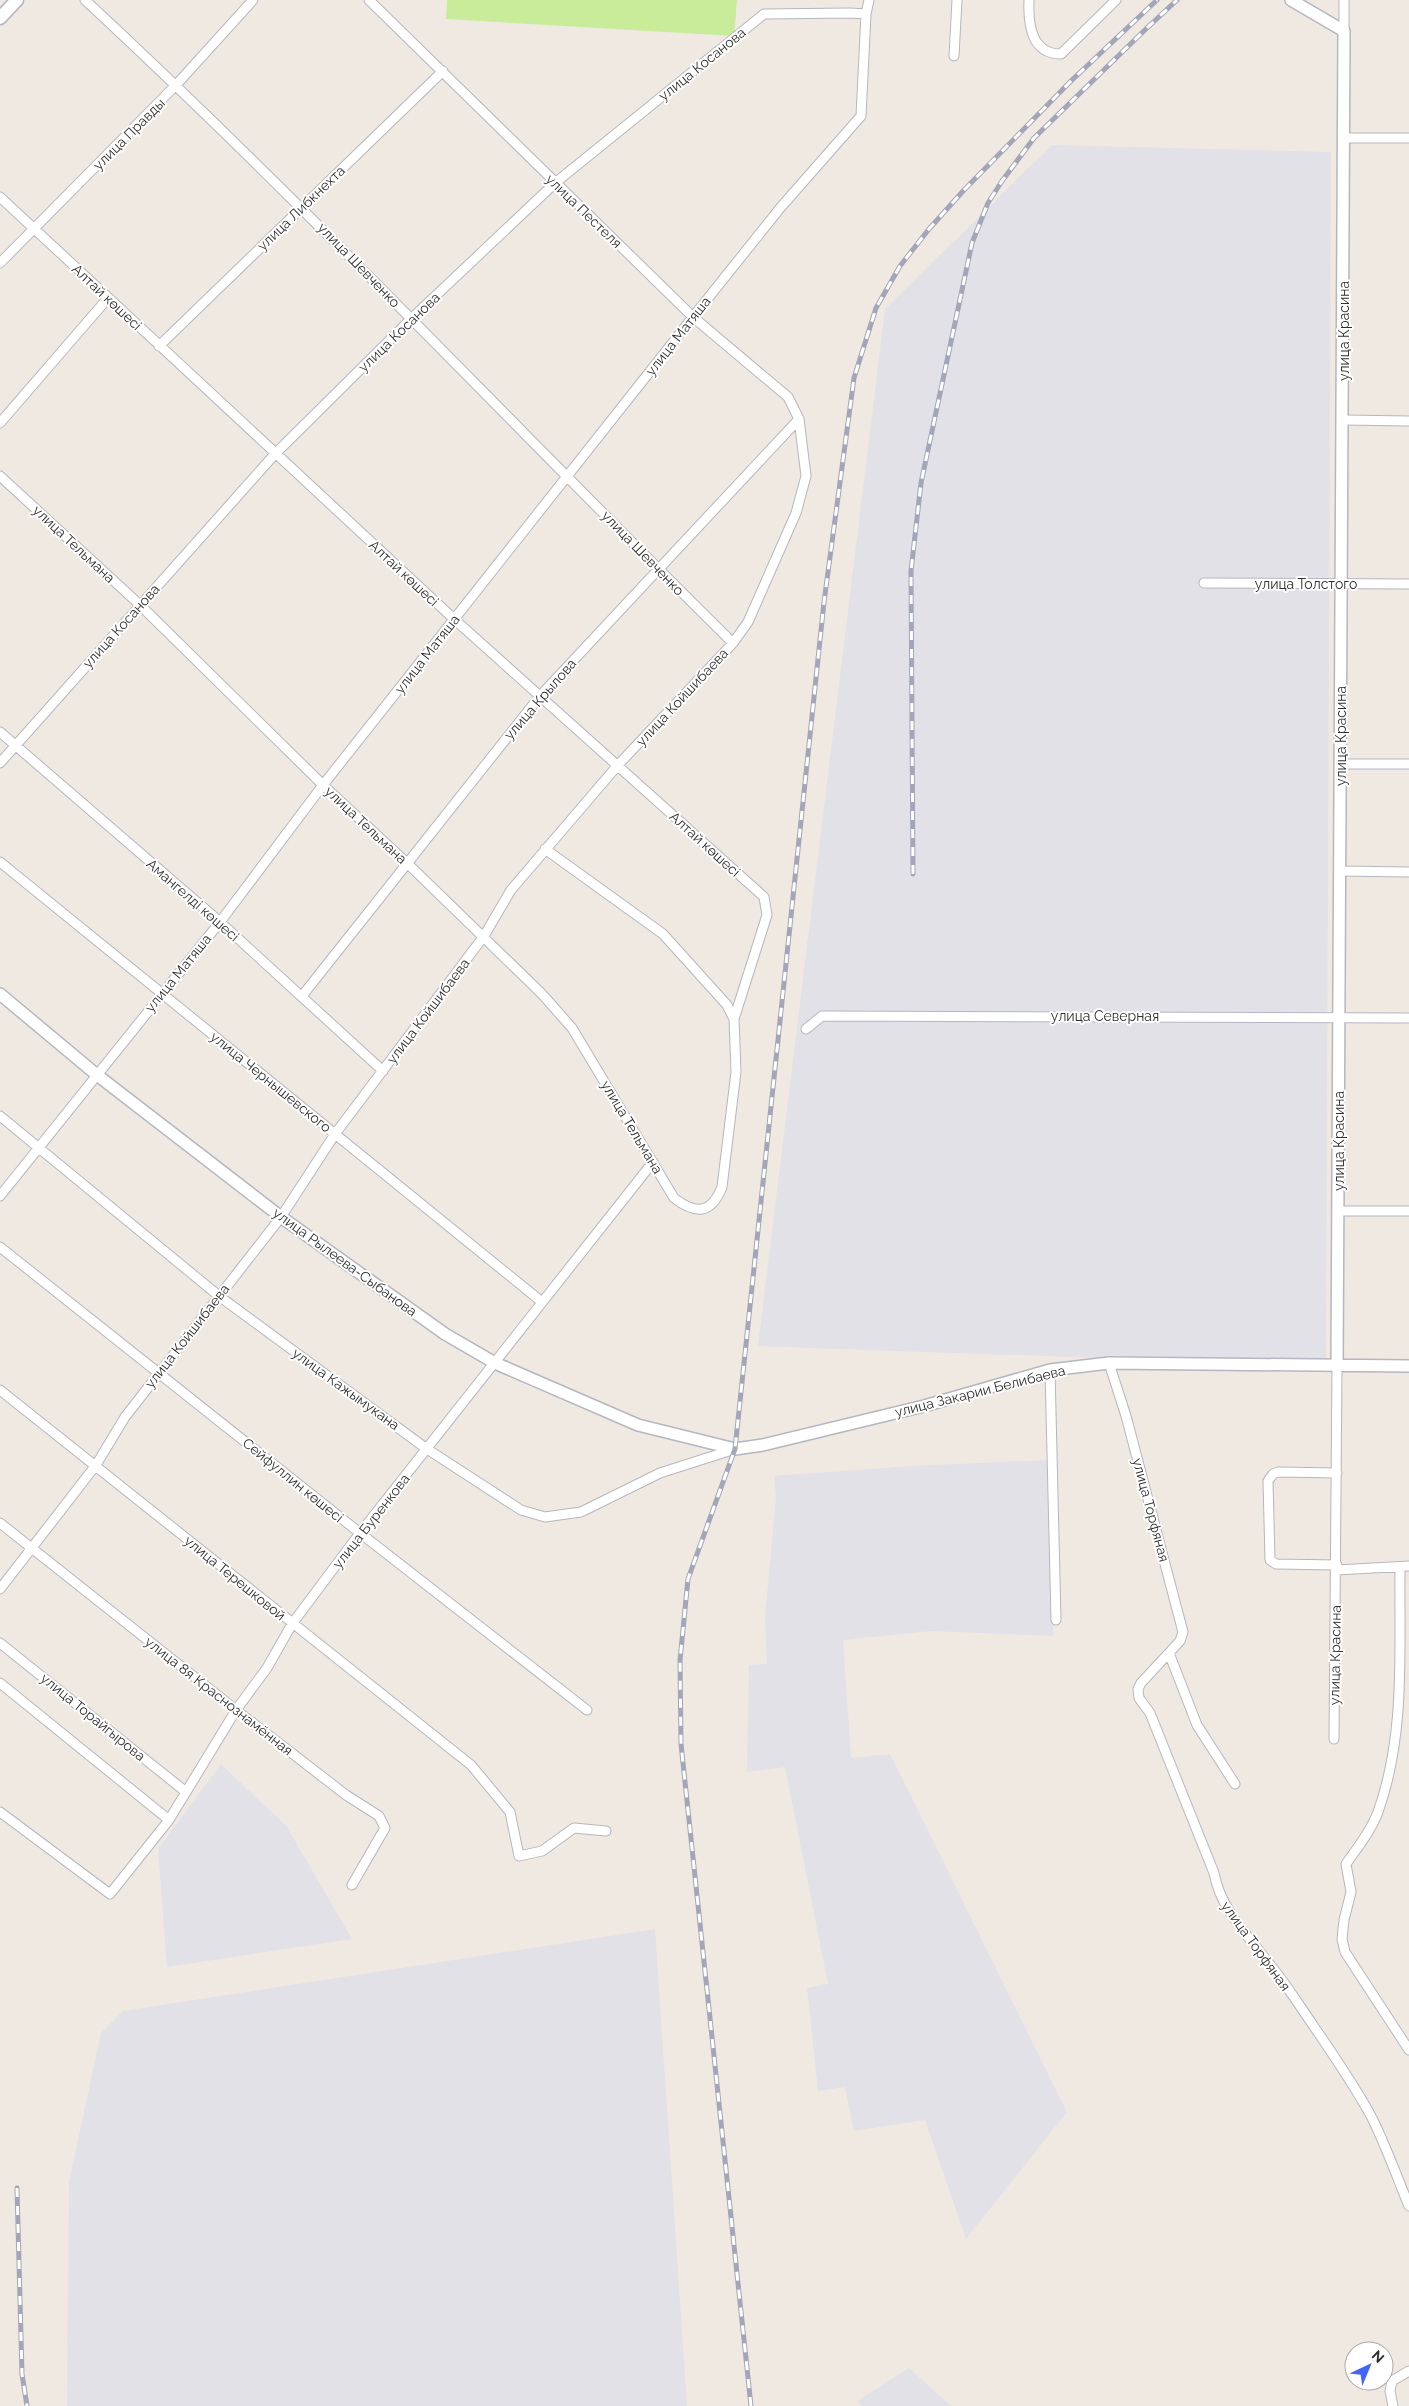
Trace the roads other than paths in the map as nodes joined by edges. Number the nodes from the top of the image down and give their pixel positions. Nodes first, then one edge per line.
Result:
1 (17, 0) edge
2 (85, 0) edge
3 (253, 0) edge
4 (369, 0) edge
5 (869, 0) edge
6 (957, 0) edge
7 (1029, 0) edge
8 (1116, 0) edge
9 (1291, 0) edge
10 (1344, 0) edge
11 (866, 14) junction
12 (0, 18) edge
13 (1344, 31) junction
14 (954, 56) dead end
15 (443, 71) junction
16 (176, 85) junction
17 (1344, 138) junction
18 (1409, 138) edge
19 (555, 183) junction
20 (0, 197) edge
21 (302, 207) junction
22 (34, 229) junction
23 (0, 263) edge
24 (108, 298) junction
25 (693, 317) junction
26 (412, 319) junction
27 (159, 346) junction
28 (799, 418) junction
29 (1344, 420) junction
30 (1409, 421) edge
31 (0, 423) edge
32 (275, 454) junction
33 (0, 476) edge
34 (568, 476) junction
35 (659, 570) junction
36 (1204, 584) dead end
37 (1341, 584) junction
38 (1409, 584) edge
39 (140, 605) junction
40 (454, 619) junction
41 (733, 643) junction
42 (540, 696) junction
43 (0, 732) edge
44 (14, 745) junction
45 (0, 763) edge
46 (1340, 764) junction
47 (1409, 764) edge
48 (618, 765) junction
49 (323, 785) junction
50 (545, 850) junction
51 (0, 862) edge
52 (408, 864) junction
53 (1341, 871) junction
54 (1409, 872) edge
55 (220, 922) junction
56 (484, 936) junction
57 (0, 994) edge
58 (161, 994) junction
59 (302, 996) junction
60 (1339, 1017) junction
61 (1409, 1018) edge
62 (734, 1019) junction
63 (806, 1029) dead end
64 (383, 1071) junction
65 (97, 1075) junction
66 (0, 1116) edge
67 (335, 1134) junction
68 (38, 1147) junction
69 (653, 1162) junction
70 (0, 1196) edge
71 (1339, 1211) junction
72 (1409, 1211) edge
73 (281, 1217) junction
74 (0, 1247) edge
75 (219, 1296) junction
76 (542, 1302) junction
77 (495, 1363) junction
78 (1110, 1363) junction
79 (1338, 1366) junction
80 (1409, 1366) edge
81 (1050, 1370) junction
82 (159, 1373) junction
83 (0, 1390) edge
84 (427, 1449) junction
85 (735, 1449) junction
86 (96, 1465) junction
87 (1337, 1473) junction
88 (0, 1523) edge
89 (360, 1533) junction
90 (33, 1549) junction
91 (1404, 1566) edge
92 (1336, 1567) junction
93 (0, 1589) edge
94 (1056, 1620) dead end
95 (292, 1624) junction
96 (0, 1643) edge
97 (1169, 1653) junction
98 (0, 1683) edge
99 (236, 1710) junction
100 (588, 1710) dead end
101 (1334, 1740) dead end
102 (1236, 1784) dead end
103 (186, 1792) junction
104 (0, 1812) edge
105 (169, 1820) junction
106 (606, 1831) dead end
107 (352, 1885) dead end
108 (1409, 2050) edge
109 (1409, 2206) edge
110 (1409, 2371) edge
111 (1393, 2406) edge

1 - 12 main road
2 - 16 street, улица Шевченко
3 - 16 street, улица Правды
4 - 15 street, улица Пестеля
5 - 11 street
6 - 14 street
7 - 8 street
9 - 13 street
10 - 13 street, улица Красина
11 - 19 street, улица Косанова
11 - 25 street, улица Матяша
13 - 17 street, улица Красина
15 - 19 street, улица Пестеля
15 - 21 street, улица Либкнехта
16 - 21 street, улица Шевченко
16 - 22 street, улица Правды
17 - 18 street
17 - 29 street, улица Красина
19 - 25 street, улица Пестеля
19 - 26 street, улица Косанова
20 - 22 street, Алтай көшесі
21 - 26 street, улица Шевченко
21 - 27 street, улица Либкнехта
22 - 23 street, улица Правды
22 - 24 street, Алтай көшесі
24 - 27 street, Алтай көшесі
24 - 31 street
25 - 28 street, улица Пестеля
25 - 34 street, улица Матяша
26 - 32 street, улица Косанова
26 - 34 street, улица Шевченко
27 - 32 street, Алтай көшесі
28 - 35 street, улица Крылова
28 - 41 street, улица Койшибаева
29 - 30 street
29 - 37 street, улица Красина
32 - 39 street, улица Косанова
32 - 40 street, Алтай көшесі
33 - 39 street, улица Тельмана
34 - 35 street, улица Шевченко
34 - 40 street, улица Матяша
35 - 41 street, улица Шевченко
35 - 42 street, улица Крылова
36 - 37 street, улица Толстого
37 - 38 street, улица Толстого
37 - 46 street, улица Красина
39 - 44 street, улица Косанова
39 - 49 street, улица Тельмана
40 - 42 street, Алтай көшесі
40 - 49 street, улица Матяша
41 - 48 street, улица Койшибаева
42 - 48 street, Алтай көшесі
42 - 52 street, улица Крылова
43 - 44 street, Амангелді көшесі
44 - 45 street, улица Косанова
44 - 55 street, Амангелді көшесі
46 - 47 street
46 - 53 street, улица Красина
48 - 50 street, улица Койшибаева
48 - 62 street, Алтай көшесі
49 - 52 street, улица Тельмана
49 - 55 street, улица Матяша
50 - 56 street, улица Койшибаева
50 - 62 street
51 - 58 street, улица Чернышевского
52 - 56 street, улица Тельмана
52 - 59 street, улица Крылова
53 - 54 street
53 - 60 street, улица Красина
55 - 58 street, улица Матяша
55 - 59 street, Амангелді көшесі
56 - 64 street, улица Койшибаева
56 - 69 street, улица Тельмана
57 - 65 street, улица Рылеева-Сыбанова
58 - 65 street, улица Матяша
58 - 67 street, улица Чернышевского
59 - 64 street, Амангелді көшесі
60 - 61 street, улица Северная
60 - 63 street, улица Северная
60 - 71 street, улица Красина
62 - 69 street, улица Тельмана
64 - 67 street, улица Койшибаева
65 - 68 street, улица Матяша
65 - 73 street, улица Рылеева-Сыбанова
66 - 68 street, улица Кажымукана
67 - 73 street, улица Койшибаева
67 - 76 street, улица Чернышевского
68 - 70 street, улица Матяша
68 - 75 street, улица Кажымукана
69 - 76 street, улица Буренкова
71 - 72 street
71 - 79 street, улица Красина
73 - 75 street, улица Койшибаева
73 - 77 street, улица Рылеева-Сыбанова
74 - 82 street, Сейфуллин көшесі
75 - 82 street, улица Койшибаева
75 - 84 street, улица Кажымукана
76 - 77 street, улица Буренкова
77 - 84 street, улица Буренкова
77 - 85 street, улица Рылеева-Сыбанова
78 - 79 street, улица Закарии Белибаева
78 - 81 street, улица Закарии Белибаева
78 - 97 street, улица Торфяная
79 - 80 street, улица Закарии Белибаева
79 - 87 street, улица Красина
81 - 85 street, улица Закарии Белибаева
81 - 94 street
82 - 86 street, улица Койшибаева
82 - 89 street, Сейфуллин көшесі
83 - 86 street, улица Терешковой
84 - 85 street, улица Кажымукана
84 - 89 street, улица Буренкова
86 - 90 street, улица Койшибаева
86 - 95 street, улица Терешковой
87 - 92 street, улица Красина
87 - 92 street
88 - 90 street, улица 8я Краснознамённая
89 - 95 street, улица Буренкова
89 - 100 street, Сейфуллин көшесі
90 - 93 street, улица Койшибаева
90 - 99 street, улица 8я Краснознамённая
91 - 92 street
91 - 108 street
92 - 101 street, улица Красина
95 - 99 street, улица Буренкова
95 - 106 street, улица Терешковой
96 - 103 street, улица Торайгырова
97 - 102 street
97 - 109 street, улица Торфяная
98 - 105 street
99 - 103 street, улица Буренкова
99 - 107 street, улица 8я Краснознамённая
103 - 105 street, улица Буренкова
104 - 105 street, улица Буренкова
110 - 111 street

